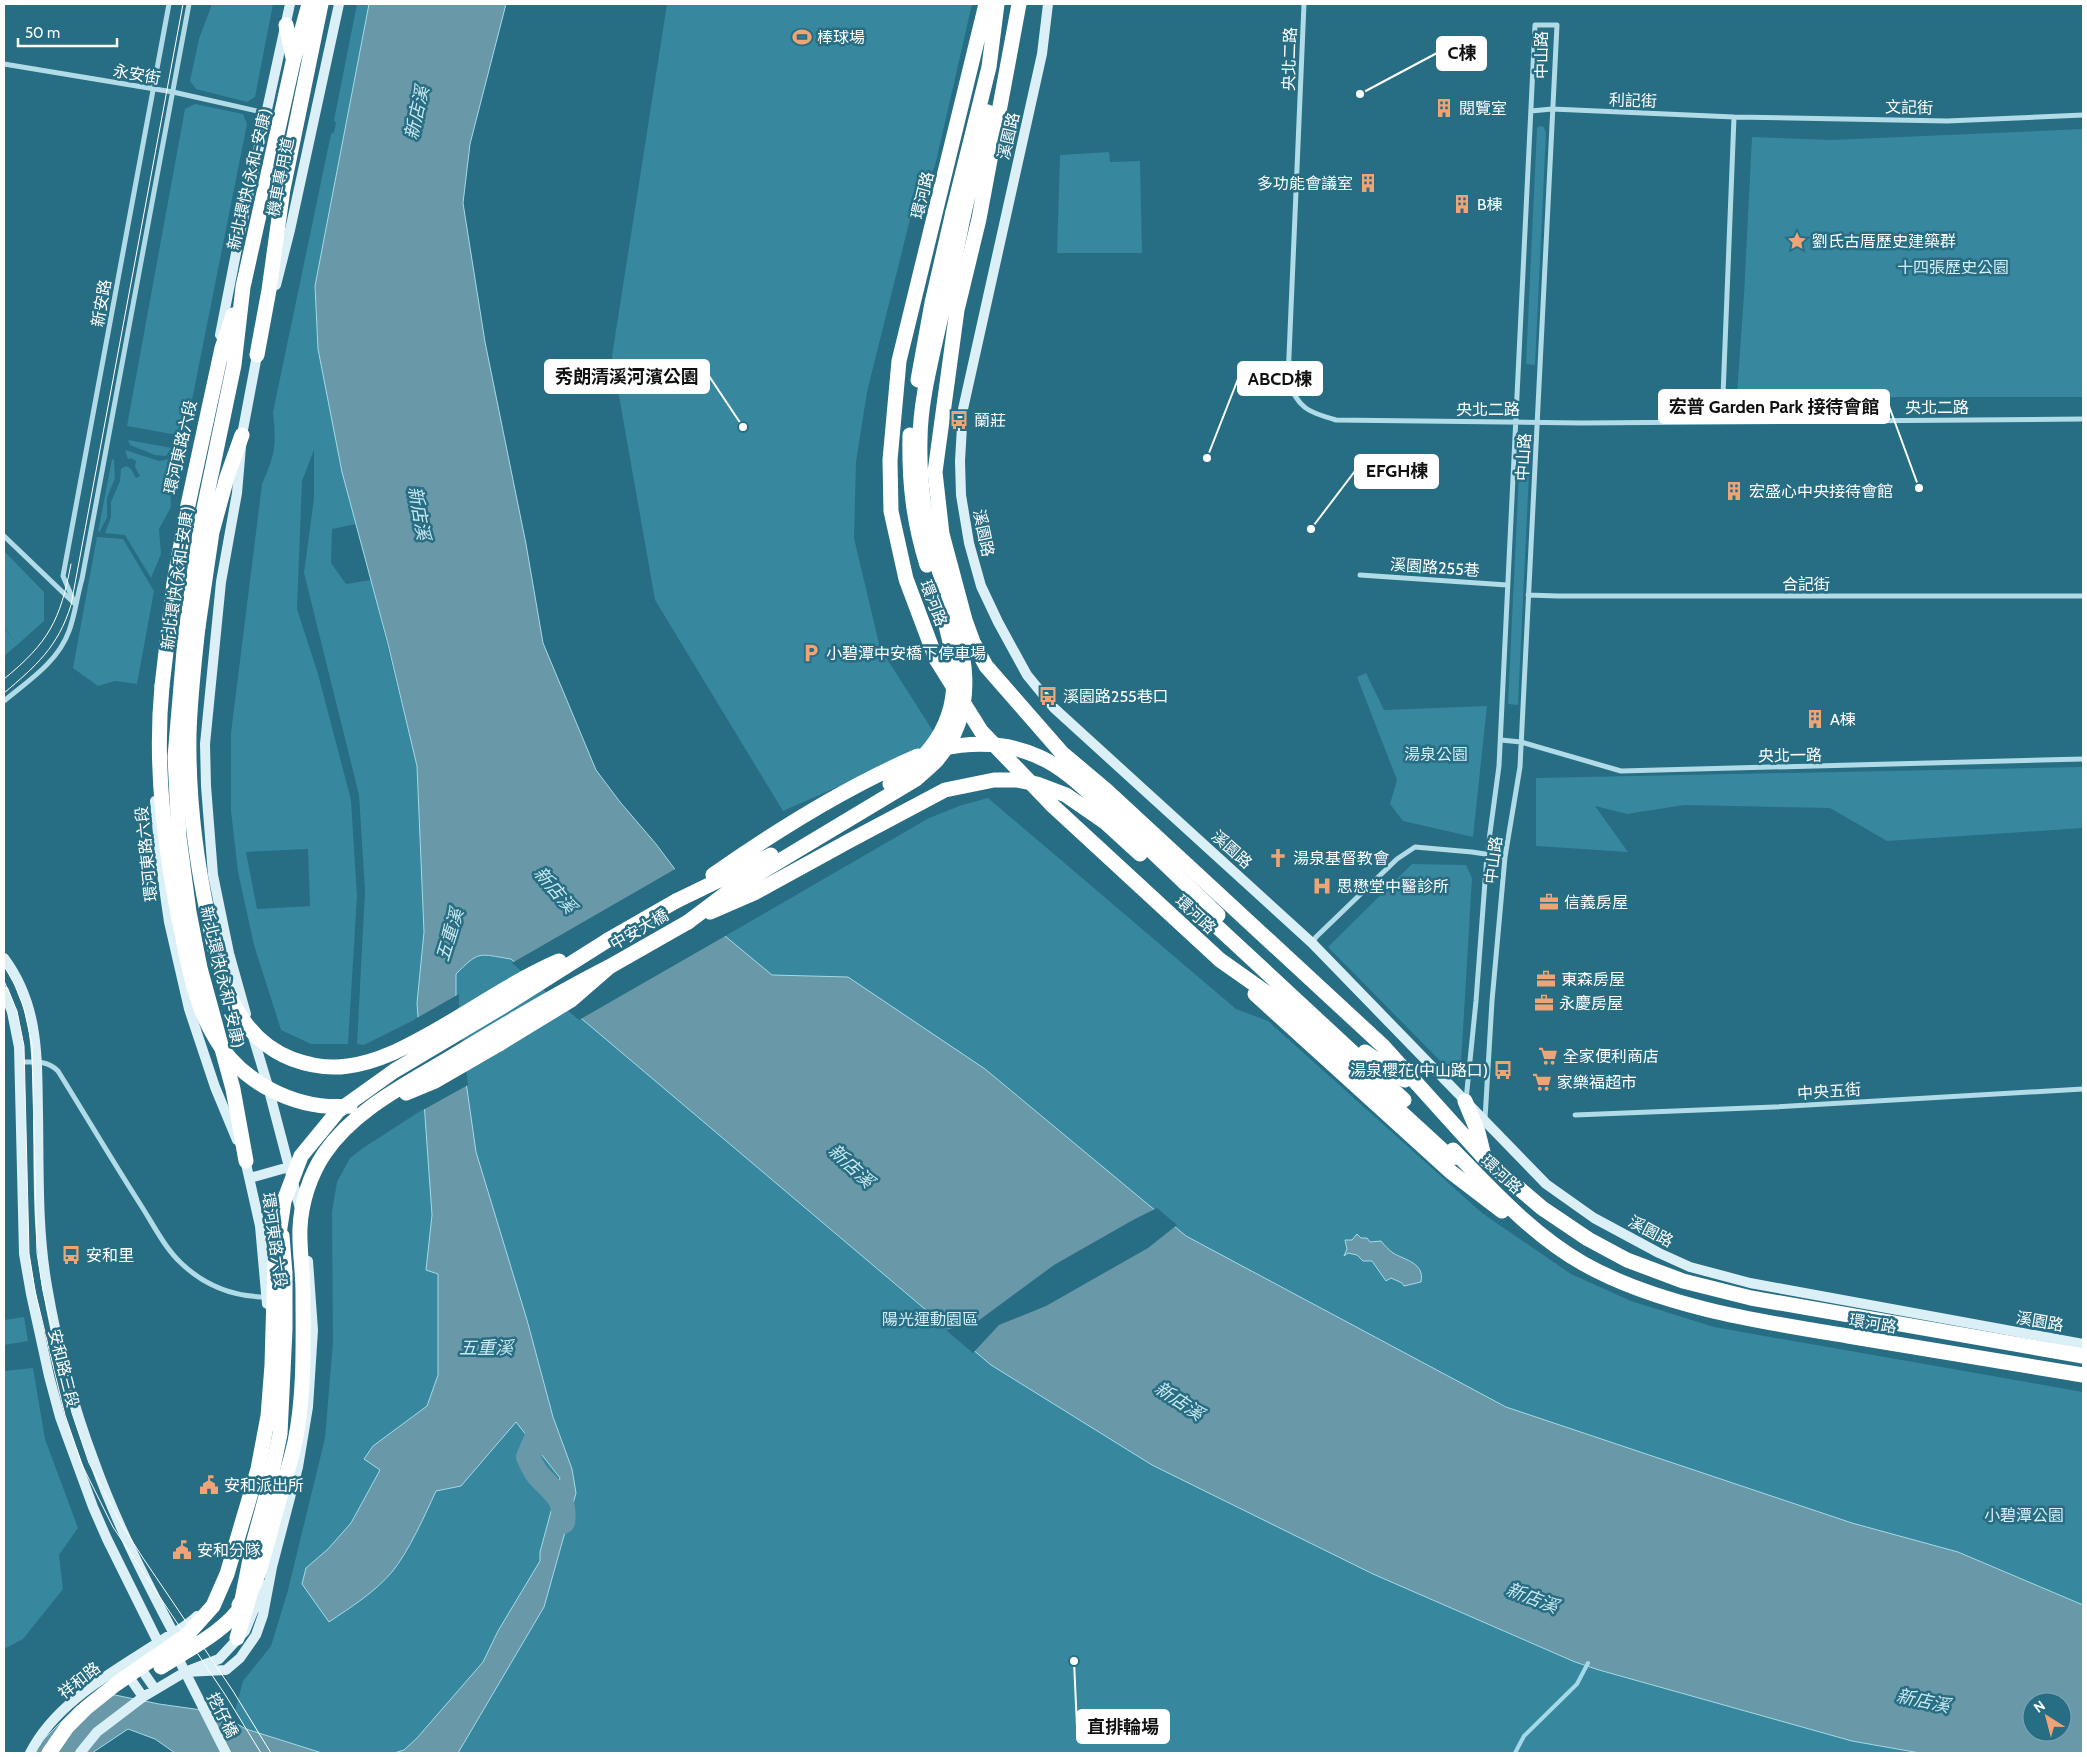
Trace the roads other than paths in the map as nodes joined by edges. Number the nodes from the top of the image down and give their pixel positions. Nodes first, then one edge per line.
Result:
1 (169, 4) edge
2 (189, 4) edge
3 (290, 4) edge
4 (309, 4) edge
5 (321, 4) edge
6 (339, 4) edge
7 (986, 4) edge
8 (997, 4) edge
9 (1018, 4) edge
10 (1048, 4) edge
11 (1304, 4) edge
12 (286, 25) junction
13 (293, 62) junction
14 (4, 64) edge
15 (153, 89) junction
16 (173, 92) junction
17 (1552, 109) junction
18 (1531, 110) junction
19 (266, 113) junction
20 (2083, 115) edge
21 (1734, 117) junction
22 (302, 130) dead end
23 (958, 215) junction
24 (242, 287) junction
25 (257, 355) junction
26 (2083, 419) edge
27 (1722, 421) junction
28 (1515, 422) junction
29 (1537, 422) junction
30 (242, 435) junction
31 (4, 536) edge
32 (1360, 575) dead end
33 (1507, 585) junction
34 (1528, 595) junction
35 (2083, 596) edge
36 (75, 604) junction
37 (4, 701) edge
38 (1501, 740) junction
39 (1521, 742) junction
40 (2083, 758) edge
41 (1486, 855) junction
42 (1505, 857) junction
43 (676, 901) junction
44 (1214, 918) junction
45 (688, 922) junction
46 (608, 940) junction
47 (1312, 942) junction
48 (4, 958) edge
49 (1220, 960) junction
50 (609, 967) junction
51 (4, 991) edge
52 (20, 1062) junction
53 (37, 1062) junction
54 (2083, 1088) edge
55 (1423, 1092) junction
56 (1466, 1101) junction
57 (1576, 1115) dead end
58 (1477, 1131) junction
59 (1459, 1156) junction
60 (1485, 1159) junction
61 (246, 1161) junction
62 (289, 1167) junction
63 (250, 1178) junction
64 (1498, 1195) junction
65 (281, 1228) junction
66 (300, 1228) junction
67 (1555, 1246) junction
68 (267, 1297) junction
69 (2083, 1344) edge
70 (2083, 1356) edge
71 (2083, 1375) edge
72 (259, 1540) junction
73 (272, 1566) junction
74 (143, 1573) junction
75 (127, 1581) junction
76 (174, 1632) junction
77 (237, 1638) junction
78 (158, 1642) junction
79 (175, 1654) junction
80 (133, 1658) junction
81 (122, 1666) junction
82 (185, 1672) junction
83 (155, 1689) junction
84 (193, 1690) joint
85 (143, 1697) junction
86 (30, 1753) edge
87 (49, 1753) edge
88 (60, 1753) edge
89 (80, 1753) edge
90 (226, 1753) edge

1 - 15 street, 新安路
2 - 16 street, 新安路
3 - 12 main road, 環河東路六段
4 - 13 highway, 新北環快(永和-安康)
5 - 25 highway, 新北環快(永和-安康)
6 - 25 main road, 環河東路六段
7 - 49 highway, 環河路
8 - 23 highway
9 - 23 highway
9 - 55 highway, 環河路
10 - 47 main road, 溪園路
11 - 28 street, 央北二路
12 - 13 highway
12 - 19 main road, 環河東路六段
13 - 24 highway, 新北環快(永和-安康)
14 - 15 street, 永安街
15 - 16 street, 永安街
15 - 36 street, 新安路
16 - 19 street, 永安街
16 - 36 street, 新安路
17 - 18 street, 利記街
17 - 18 street, 中山路
17 - 21 street, 利記街
17 - 29 street, 中山路
18 - 28 street, 中山路
19 - 61 main road, 環河東路六段
20 - 21 street, 文記街
21 - 27 street
22 - 25 street, 機車專用道
23 - 43 highway, bridge
23 - 45 highway, bridge
24 - 50 highway, bridge
24 - 61 highway, 新北環快(永和-安康)
25 - 30 main road, 環河東路六段
26 - 27 street, 央北二路
27 - 29 street, 央北二路
28 - 29 street, 央北二路
28 - 33 street, 中山路
29 - 34 street, 中山路
30 - 46 highway, bridge
30 - 62 main road, 環河東路六段
31 - 36 street
32 - 33 street, 溪園路255巷
33 - 38 street, 中山路
34 - 35 street, 合記街
34 - 39 street, 中山路
36 - 37 street, 新安路
38 - 39 street, 央北一路
38 - 41 street, 中山路
39 - 40 street, 央北一路
39 - 42 street, 中山路
41 - 42 street
41 - 47 street
41 - 56 street, 中山路
42 - 58 street, 中山路
43 - 44 highway, bridge
43 - 46 highway, 中安大橋
44 - 45 highway, bridge
44 - 55 highway
44 - 59 highway
45 - 50 highway, 中安大橋
46 - 65 highway, bridge
47 - 56 main road, 溪園路
48 - 53 main road, 安和路三段
49 - 59 highway, 環河路
49 - 67 highway
50 - 66 highway, bridge
51 - 52 main road, 安和路三段
52 - 53 street
52 - 75 main road, 安和路三段
53 - 68 street
53 - 74 main road, 安和路三段
54 - 57 street, 中央五街
55 - 58 highway, 環河路
56 - 58 highway
58 - 59 highway
58 - 60 highway, 環河路
58 - 69 main road, 溪園路
59 - 64 highway, 環河路
60 - 64 highway
60 - 70 highway, 環河路
61 - 63 main road, 環河東路六段
62 - 63 main road
62 - 73 main road, 環河東路六段
63 - 68 main road, 環河東路六段
64 - 67 highway, 環河路
65 - 72 highway
65 - 87 highway, bridge
66 - 72 highway, bridge
66 - 88 highway, bridge
67 - 71 highway, 環河路
68 - 76 main road, 環河東路六段
72 - 77 highway
72 - 79 highway
73 - 77 main road, 環河東路六段
73 - 82 main road, 環河東路六段
74 - 75 main road
74 - 76 main road, 安和路三段
75 - 78 main road, 安和路三段
76 - 78 main road, 環河東路六段
76 - 79 main road, 安和路三段
77 - 82 main road, 環河東路六段
78 - 79 main road, 安和路三段
78 - 80 main road, 祥和路
79 - 82 main road, 安和路三段
80 - 81 main road, 祥和路
80 - 83 main road
81 - 85 main road
81 - 86 main road, 祥和路
82 - 83 main road
82 - 84 main road, 安和路三段
83 - 85 main road
84 - 90 main road, 挖仔橋
85 - 89 main road

